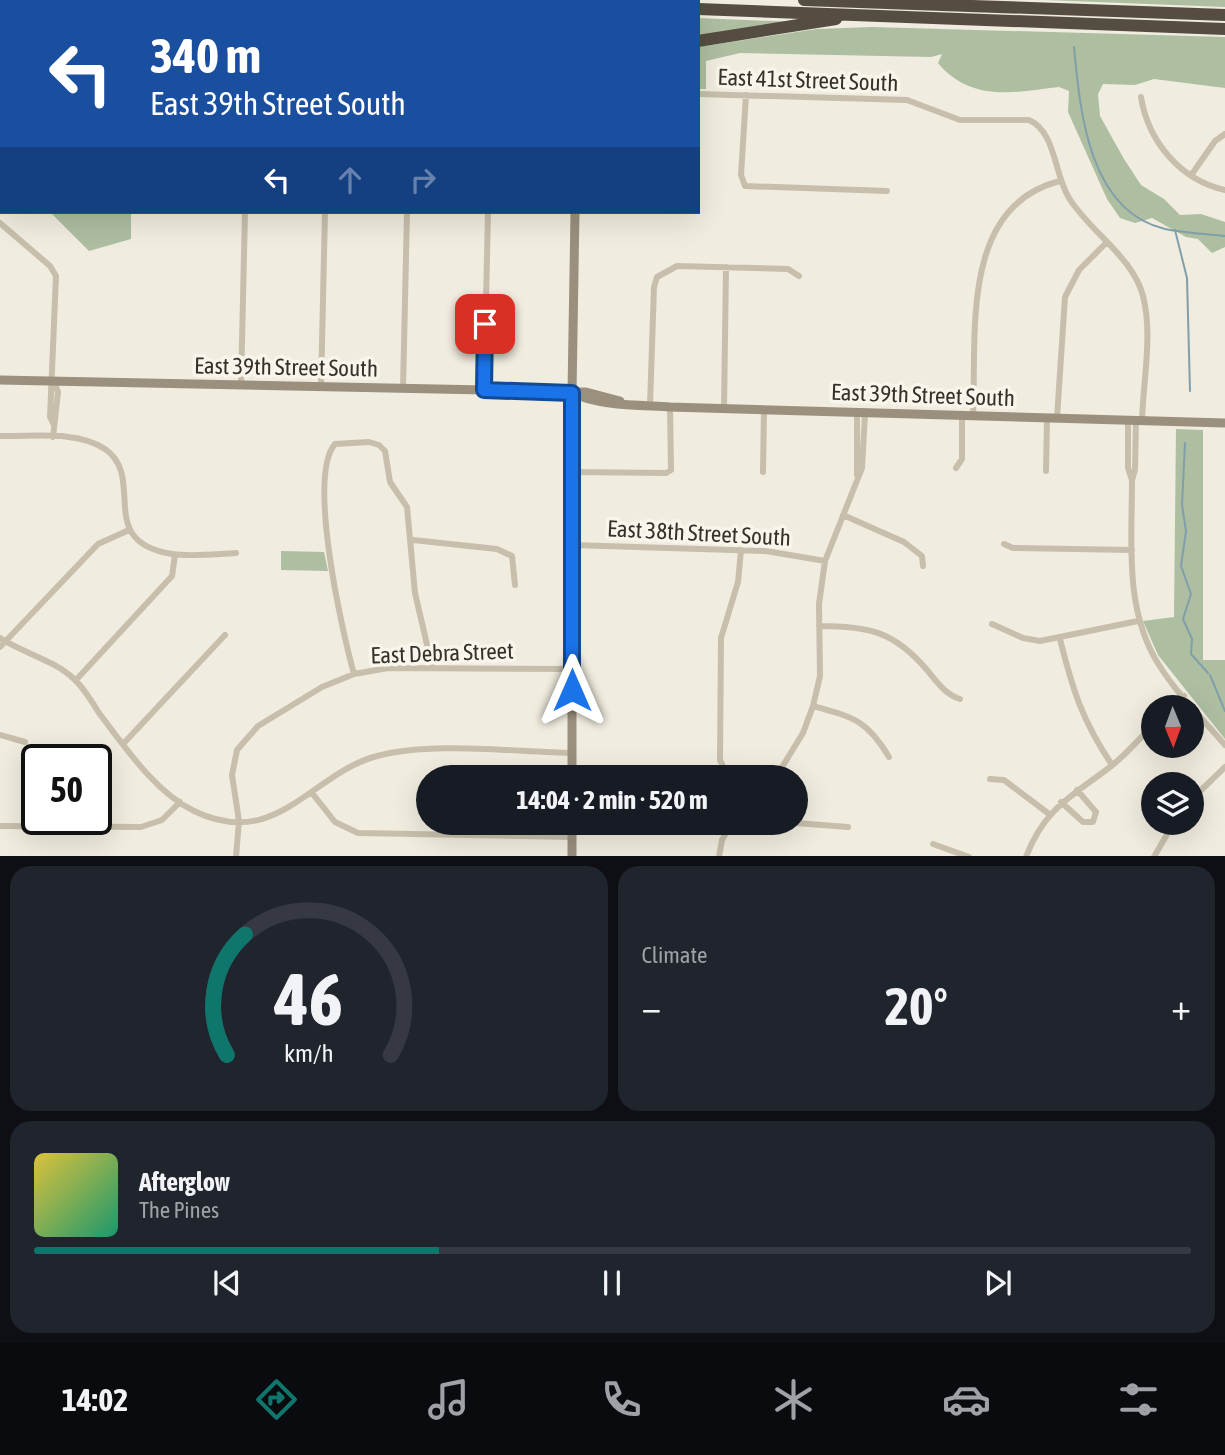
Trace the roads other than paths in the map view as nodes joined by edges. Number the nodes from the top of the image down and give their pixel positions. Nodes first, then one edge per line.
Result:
1 (804, 0) edge
2 (826, 0) edge
3 (700, 9) edge
4 (1225, 15) edge
5 (857, 16) junction
6 (1225, 29) edge
7 (700, 41) edge
8 (700, 94) edge
9 (746, 95) junction
10 (1141, 97) dead end
11 (1225, 134) edge
12 (1192, 174) junction
13 (1060, 181) junction
14 (1225, 190) edge
15 (887, 191) dead end
16 (245, 214) edge
17 (325, 214) edge
18 (407, 214) edge
19 (488, 214) edge
20 (575, 214) edge
21 (0, 223) edge
22 (1106, 243) junction
23 (726, 267) junction
24 (799, 276) dead end
25 (0, 380) edge
26 (54, 382) junction
27 (241, 385) junction
28 (321, 387) junction
29 (403, 389) junction
30 (484, 390) junction
31 (572, 393) junction
32 (650, 405) junction
33 (670, 407) junction
34 (724, 409) junction
35 (764, 410) junction
36 (861, 412) junction
37 (962, 416) junction
38 (973, 416) junction
39 (1047, 418) junction
40 (1057, 418) junction
41 (1135, 420) junction
42 (1225, 424) edge
43 (0, 436) edge
44 (53, 437) junction
45 (956, 468) dead end
46 (1046, 471) dead end
47 (572, 472) junction
48 (763, 472) dead end
49 (843, 514) junction
50 (129, 530) junction
51 (413, 540) junction
52 (1004, 544) dead end
53 (572, 545) junction
54 (741, 550) junction
55 (1132, 550) junction
56 (236, 554) dead end
57 (175, 555) junction
58 (825, 561) junction
59 (923, 566) dead end
60 (515, 585) dead end
61 (1138, 621) junction
62 (992, 624) dead end
63 (819, 626) junction
64 (225, 635) dead end
65 (1060, 639) junction
66 (1, 642) edge
67 (432, 667) junction
68 (572, 669) junction
69 (354, 674) junction
70 (76, 680) junction
71 (1183, 695) edge
72 (960, 699) dead end
73 (813, 706) junction
74 (1204, 719) edge
75 (0, 735) edge
76 (1141, 737) edge
77 (25, 742) dead end
78 (123, 744) junction
79 (1225, 744) edge
80 (572, 753) junction
81 (889, 757) dead end
82 (572, 765) edge
83 (722, 765) edge
84 (783, 765) edge
85 (1112, 765) junction
86 (1225, 767) edge
87 (990, 779) dead end
88 (1204, 787) edge
89 (1076, 790) junction
90 (312, 793) junction
91 (180, 802) junction
92 (1061, 802) junction
93 (1049, 814) junction
94 (239, 821) junction
95 (808, 824) edge
96 (0, 826) edge
97 (848, 827) dead end
98 (726, 835) edge
99 (1166, 835) edge
100 (572, 837) joint
101 (933, 844) dead end
102 (236, 856) edge
103 (572, 856) edge
104 (719, 856) edge
105 (969, 856) edge
106 (1027, 856) edge
107 (1154, 856) edge

1 - 2 highway
2 - 4 highway
3 - 5 highway
5 - 6 highway
5 - 7 highway
8 - 9 street, East 41st Street South
9 - 13 street, East 41st Street South
9 - 15 street
10 - 12 street
11 - 12 street
12 - 14 street
13 - 22 street
13 - 38 street
16 - 27 street
17 - 28 street
18 - 29 street
19 - 30 street
20 - 31 main road
21 - 26 street
22 - 40 street
22 - 41 street
23 - 24 street
23 - 32 street
23 - 34 street
25 - 26 main road, East 39th Street South
26 - 27 main road, East 39th Street South
26 - 44 street
27 - 28 main road, East 39th Street South
28 - 29 main road, East 39th Street South
29 - 30 main road, East 39th Street South
30 - 31 main road, East 39th Street South
31 - 32 main road, East 39th Street South
31 - 47 main road
32 - 33 main road, East 39th Street South
33 - 34 main road, East 39th Street South
33 - 47 street
34 - 35 main road, East 39th Street South
35 - 36 main road, East 39th Street South
35 - 48 street
36 - 37 main road, East 39th Street South
36 - 49 street
37 - 38 main road, East 39th Street South
37 - 45 street
38 - 39 main road, East 39th Street South
39 - 40 main road, East 39th Street South
39 - 46 street
40 - 41 main road, East 39th Street South
41 - 42 main road, East 39th Street South
41 - 55 street
43 - 44 street
44 - 50 street
47 - 53 main road
49 - 58 street
49 - 59 street
50 - 57 street
50 - 66 street
51 - 60 street
51 - 67 street
51 - 69 street
52 - 55 street
53 - 54 street, East 38th Street South
53 - 68 main road
54 - 58 street, East 38th Street South
54 - 83 street
55 - 61 street
56 - 57 street
57 - 70 street
58 - 63 street
61 - 65 street
61 - 71 street
62 - 65 street
63 - 72 street
63 - 73 street
64 - 78 street
65 - 85 street
66 - 70 street
67 - 68 street, East Debra Street
67 - 69 street, East Debra Street
68 - 80 main road
69 - 94 street, East Debra Street
70 - 78 street
73 - 81 street
73 - 84 street
74 - 79 street
75 - 77 street
76 - 85 street
78 - 91 street
80 - 82 main road
80 - 90 street
85 - 89 street
86 - 88 street
87 - 93 street
89 - 92 street
89 - 92 street
90 - 94 street
90 - 100 street
91 - 94 street
91 - 96 street
92 - 93 street
93 - 106 street
94 - 102 street, East Debra Street
95 - 97 street
98 - 104 street
99 - 107 street
100 - 103 main road
101 - 105 street

